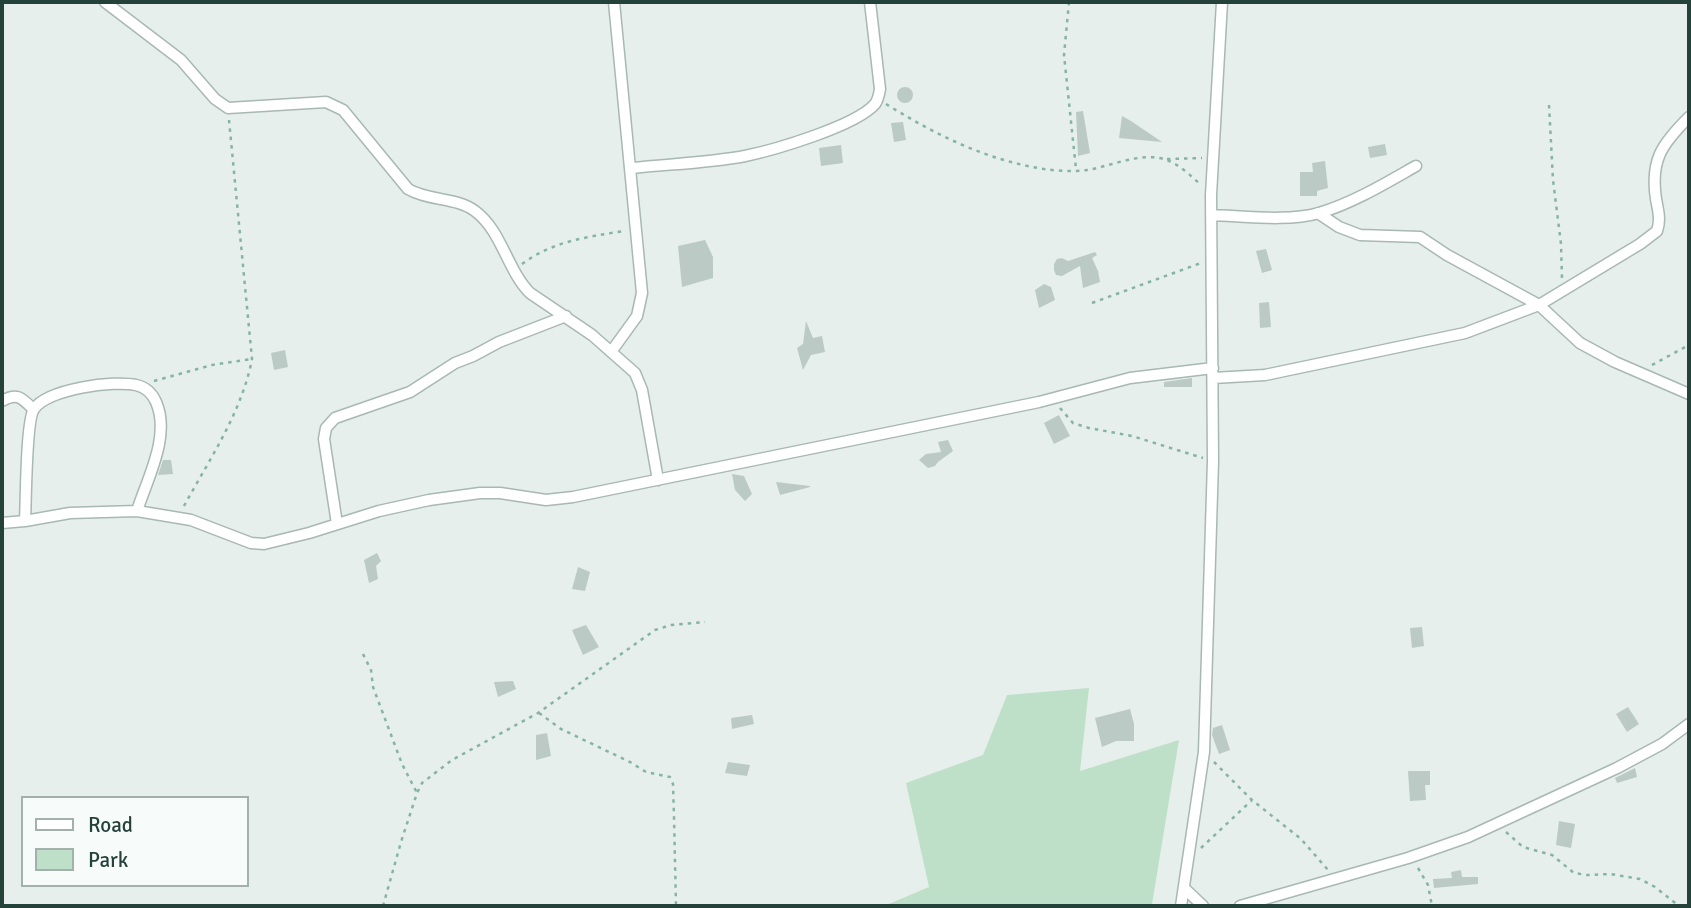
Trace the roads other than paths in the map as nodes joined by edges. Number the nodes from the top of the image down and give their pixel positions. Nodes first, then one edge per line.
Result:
1 (105, 2) edge
2 (614, 2) edge
3 (870, 2) edge
4 (1222, 2) edge
5 (1689, 117) edge
6 (1416, 166) dead end
7 (632, 168) junction
8 (1318, 213) junction
9 (1211, 215) junction
10 (1539, 305) junction
11 (566, 316) junction
12 (611, 352) junction
13 (1213, 373) junction
14 (1689, 394) edge
15 (2, 401) edge
16 (33, 409) junction
17 (658, 481) junction
18 (137, 511) junction
19 (25, 521) junction
20 (2, 523) edge
21 (337, 524) junction
22 (1689, 724) edge
23 (1184, 888) junction
24 (1181, 906) edge
25 (1203, 906) edge
26 (1240, 906) edge

1 - 11 street
2 - 7 street
3 - 7 street
4 - 9 street
5 - 10 street
6 - 8 street
7 - 12 street
8 - 9 street
8 - 10 street
9 - 13 street
10 - 13 street
10 - 14 street
11 - 12 street
11 - 21 street
12 - 17 street
13 - 17 street
13 - 23 street
15 - 16 street
16 - 18 street
16 - 19 street
17 - 21 street
18 - 19 street
18 - 21 street
19 - 20 street
22 - 26 street
23 - 24 street
23 - 25 street

